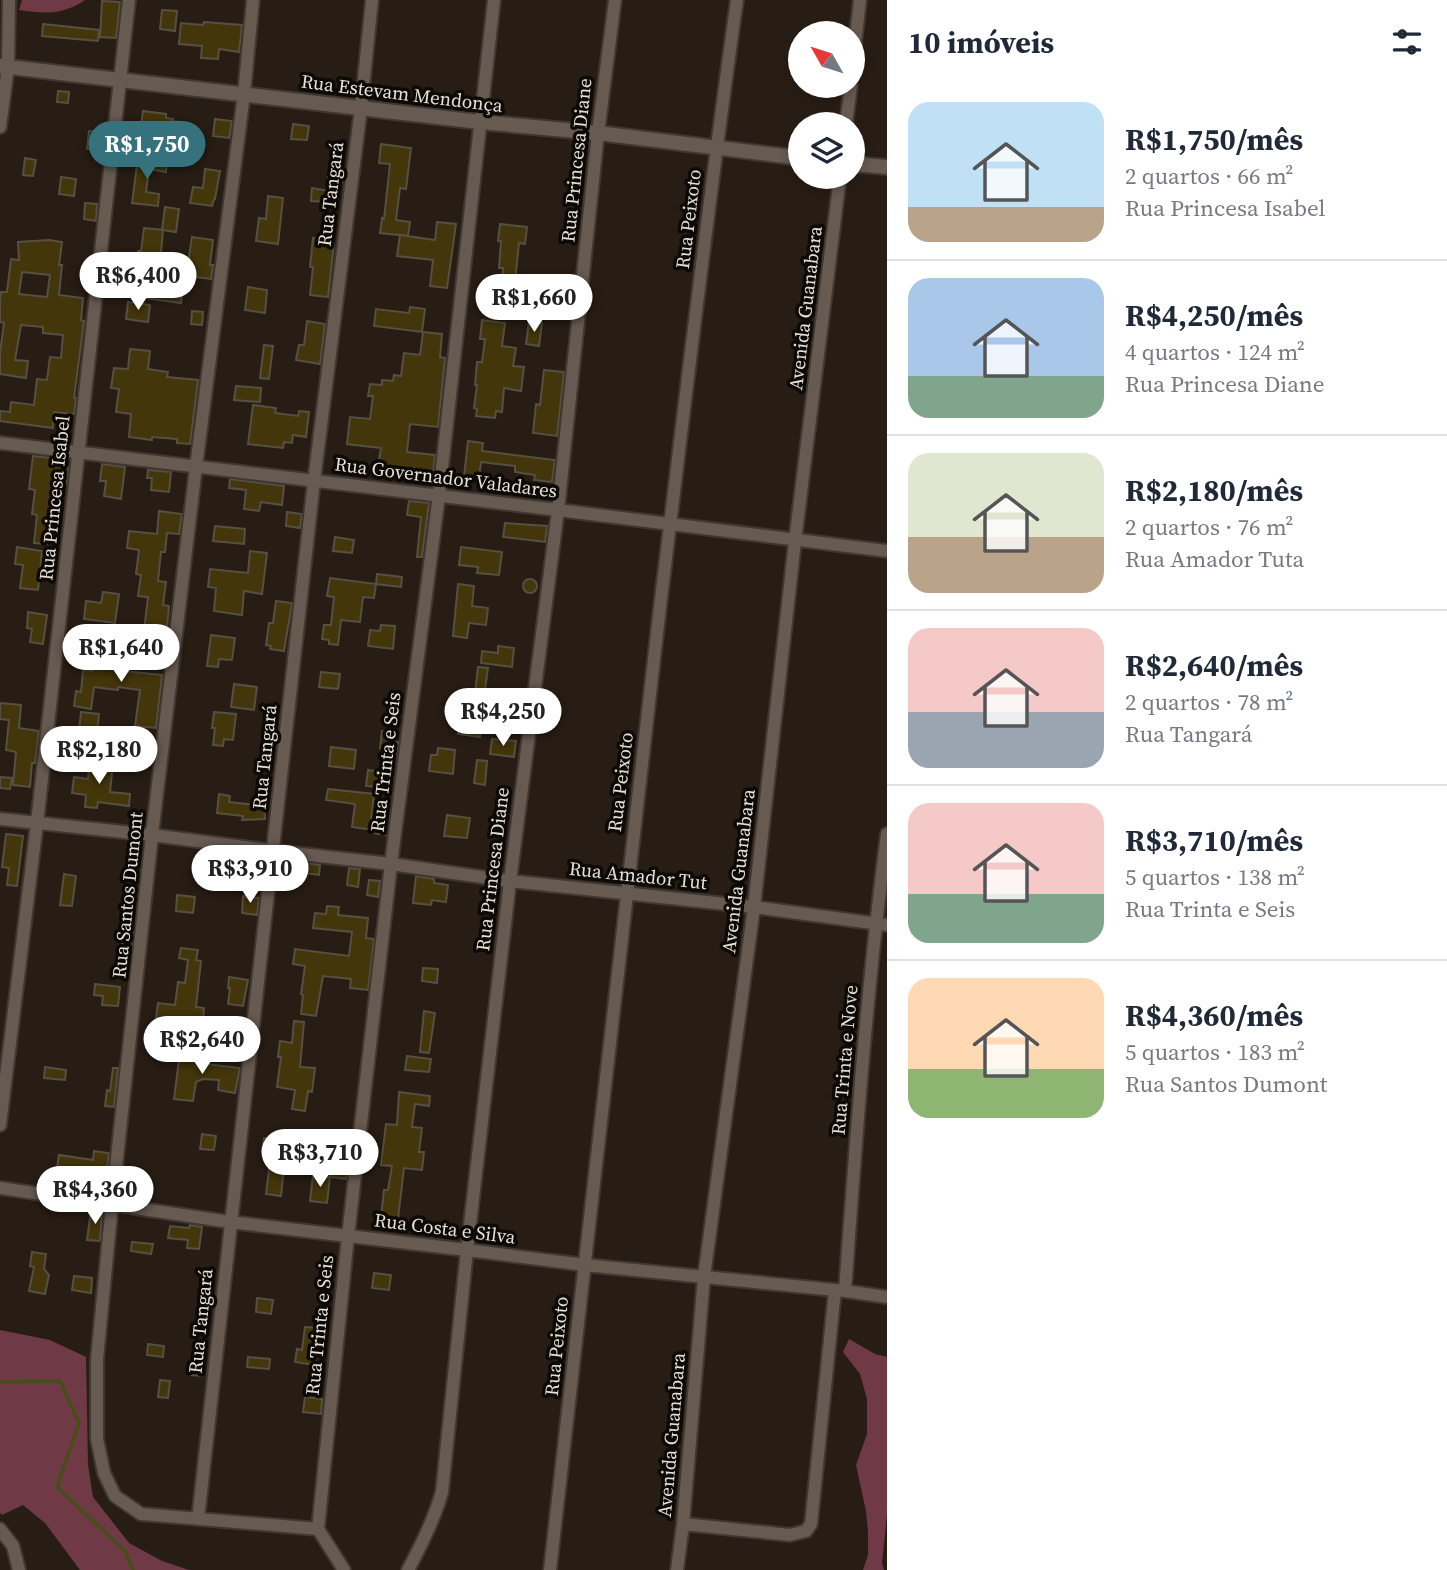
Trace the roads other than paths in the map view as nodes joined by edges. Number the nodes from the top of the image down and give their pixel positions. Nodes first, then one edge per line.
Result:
1 (129, 0) edge
2 (253, 0) edge
3 (372, 0) edge
4 (494, 0) edge
5 (615, 0) edge
6 (737, 0) edge
7 (860, 0) edge
8 (9, 4) edge
9 (858, 21) edge
10 (4, 67) edge
11 (120, 81) junction
12 (244, 94) junction
13 (361, 108) junction
14 (480, 121) junction
15 (0, 127) edge
16 (598, 133) junction
17 (716, 148) junction
18 (788, 157) edge
19 (865, 165) edge
20 (887, 167) edge
21 (839, 189) edge
22 (0, 443) edge
23 (79, 452) junction
24 (196, 467) junction
25 (314, 481) junction
26 (439, 495) junction
27 (558, 510) junction
28 (670, 523) junction
29 (795, 541) junction
30 (887, 551) edge
31 (0, 819) edge
32 (37, 823) junction
33 (887, 834) edge
34 (152, 835) junction
35 (274, 851) junction
36 (391, 864) junction
37 (510, 881) junction
38 (626, 894) junction
39 (754, 907) junction
40 (881, 925) edge
41 (0, 1125) edge
42 (0, 1188) edge
43 (112, 1204) junction
44 (230, 1222) junction
45 (348, 1236) junction
46 (467, 1250) junction
47 (585, 1265) junction
48 (704, 1277) junction
49 (840, 1290) junction
50 (887, 1297) edge
51 (198, 1519) junction
52 (683, 1524) junction
53 (0, 1529) edge
54 (318, 1529) junction
55 (19, 1570) edge
56 (344, 1570) edge
57 (408, 1570) edge
58 (550, 1570) edge
59 (677, 1570) edge

1 - 11 street, Rua Princesa Isabel
2 - 12 street, Rua Santos Dumont
3 - 13 street, Rua Tangará
4 - 14 street, Rua Trinta e Seis
5 - 16 street, Rua Princesa Diane
6 - 17 street, Rua Peixoto
7 - 9 street
8 - 10 street
10 - 11 street, Rua Estevam Mendonça
10 - 15 street
11 - 12 street, Rua Estevam Mendonça
11 - 23 street, Rua Princesa Isabel
12 - 13 street, Rua Estevam Mendonça
12 - 24 street, Rua Santos Dumont
13 - 14 street, Rua Estevam Mendonça
13 - 25 street, Rua Tangará
14 - 16 street, Rua Estevam Mendonça
14 - 26 street, Rua Trinta e Seis
16 - 17 street, Rua Estevam Mendonça
16 - 27 street, Rua Princesa Diane
17 - 18 street, Rua Estevam Mendonça
17 - 28 street, Rua Peixoto
19 - 20 street
21 - 29 street, Avenida Guanabara
22 - 23 street, Rua Governador Valadares
23 - 24 street, Rua Governador Valadares
23 - 32 street, Rua Princesa Isabel
24 - 25 street, Rua Governador Valadares
24 - 34 street, Rua Santos Dumont
25 - 26 street, Rua Governador Valadares
25 - 35 street, Rua Tangará
26 - 27 street, Rua Governador Valadares
26 - 36 street, Rua Trinta e Seis
27 - 28 street, Rua Governador Valadares
27 - 37 street, Rua Princesa Diane
28 - 29 street, Rua Governador Valadares
28 - 38 street, Rua Peixoto
29 - 30 street, Rua Governador Valadares
29 - 39 street, Avenida Guanabara
31 - 32 street, Rua Amador Tut
32 - 34 street, Rua Amador Tut
32 - 41 street, Rua Princesa Isabel
33 - 40 street, Rua Trinta e Nove
34 - 35 street, Rua Amador Tut
34 - 43 street, Rua Santos Dumont
35 - 36 street, Rua Amador Tut
35 - 44 street, Rua Tangará
36 - 37 street, Rua Amador Tut
36 - 45 street, Rua Trinta e Seis
37 - 38 street, Rua Amador Tut
37 - 46 street, Rua Princesa Diane
38 - 39 street, Rua Amador Tut
38 - 47 street, Rua Peixoto
39 - 40 street, Rua Amador Tut
39 - 48 street, Avenida Guanabara
40 - 49 street, Rua Trinta e Nove
42 - 43 street, Rua Costa e Silva
43 - 44 street, Rua Costa e Silva
43 - 51 street, Rua Santos Dumont
44 - 45 street, Rua Costa e Silva
44 - 51 street, Rua Tangará
45 - 46 street, Rua Costa e Silva
45 - 54 street, Rua Trinta e Seis
46 - 47 street, Rua Costa e Silva
46 - 57 street, Rua Princesa Diane
47 - 48 street, Rua Costa e Silva
47 - 58 street, Rua Peixoto
48 - 49 street, Rua Costa e Silva
48 - 52 street, Avenida Guanabara
49 - 50 street, Rua Costa e Silva
49 - 52 street, Rua Trinta e Nove
51 - 54 street, Rua Santos Dumont
52 - 59 street, Avenida Guanabara
53 - 55 street
54 - 56 street

